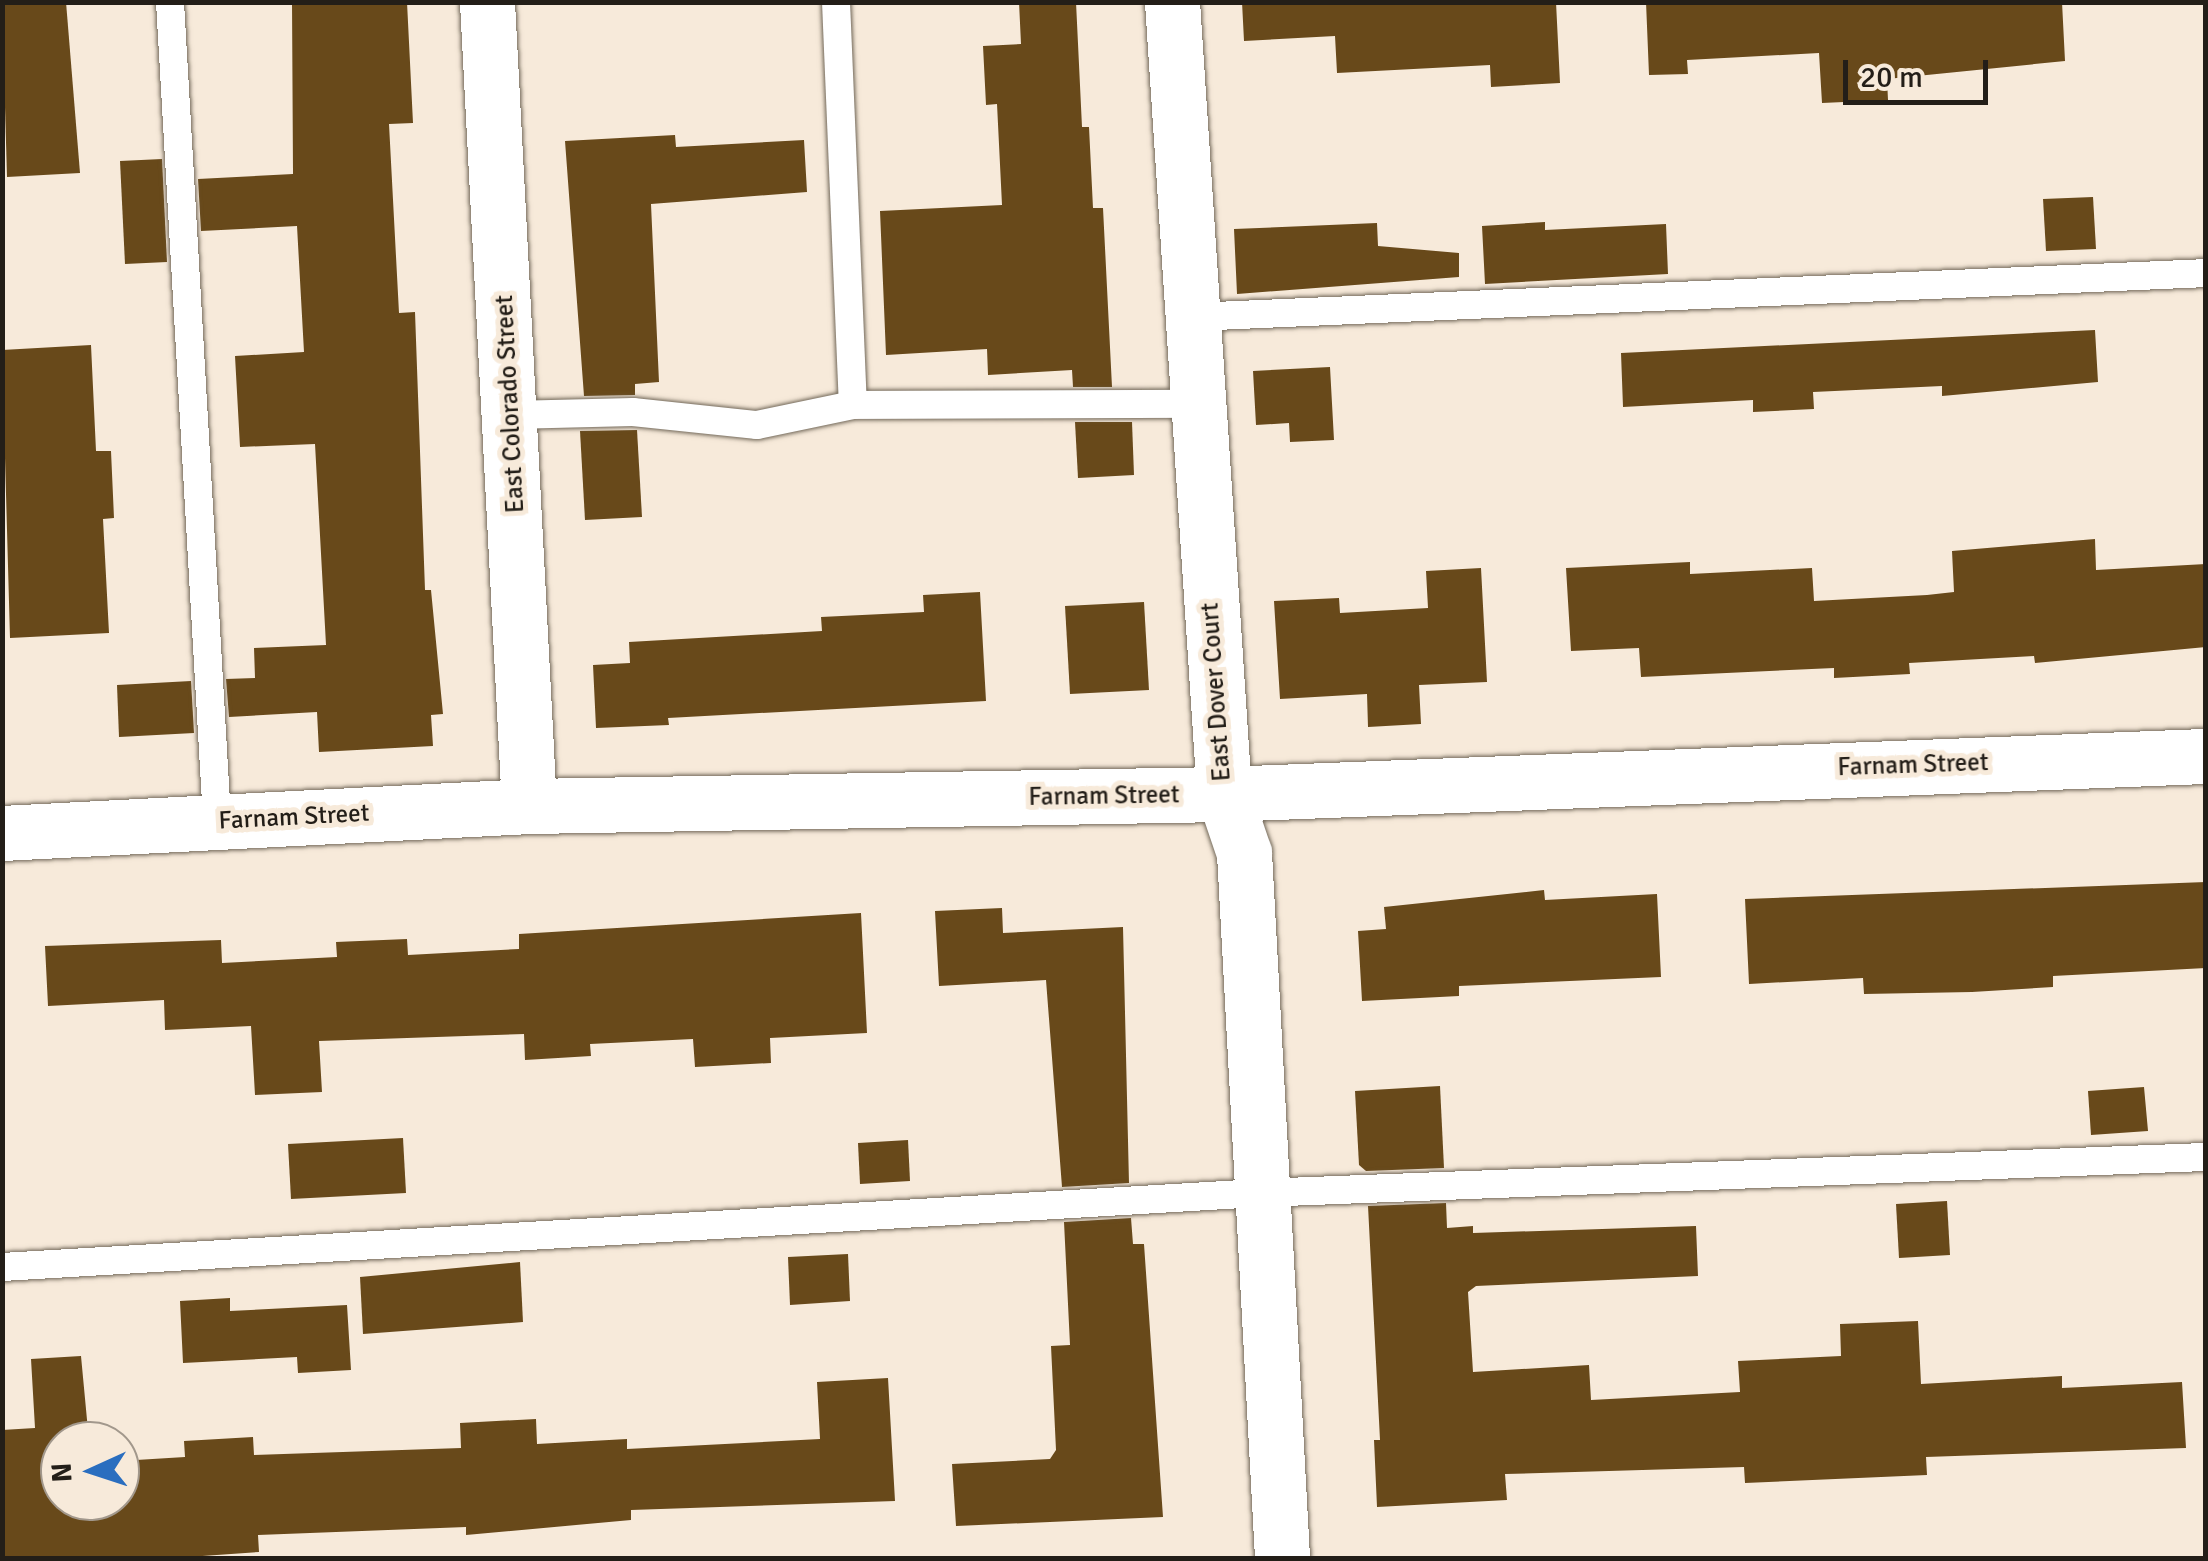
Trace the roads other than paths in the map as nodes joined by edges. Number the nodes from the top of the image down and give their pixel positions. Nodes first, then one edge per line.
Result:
1 (170, 2) edge
2 (487, 2) edge
3 (836, 2) edge
4 (1172, 2) edge
5 (2206, 274) edge
6 (1192, 317) junction
7 (1194, 404) junction
8 (852, 405) junction
9 (511, 415) junction
10 (2206, 756) edge
11 (1224, 794) junction
12 (529, 806) junction
13 (218, 820) junction
14 (2, 833) edge
15 (2206, 1157) edge
16 (1258, 1192) junction
17 (2, 1267) edge
18 (1282, 1558) edge

1 - 13 lane
2 - 9 street, East Colorado Street
3 - 8 lane
4 - 6 street, East Dover Court
5 - 6 lane
6 - 7 street, East Dover Court
7 - 8 lane
7 - 11 street, East Dover Court
8 - 9 lane
9 - 12 street, East Colorado Street
10 - 11 street, Farnam Street
11 - 12 street, Farnam Street
11 - 16 street, East Dover Court
12 - 13 street, Farnam Street
13 - 14 street, Farnam Street
15 - 16 lane
16 - 17 lane
16 - 18 street, East Dover Court

